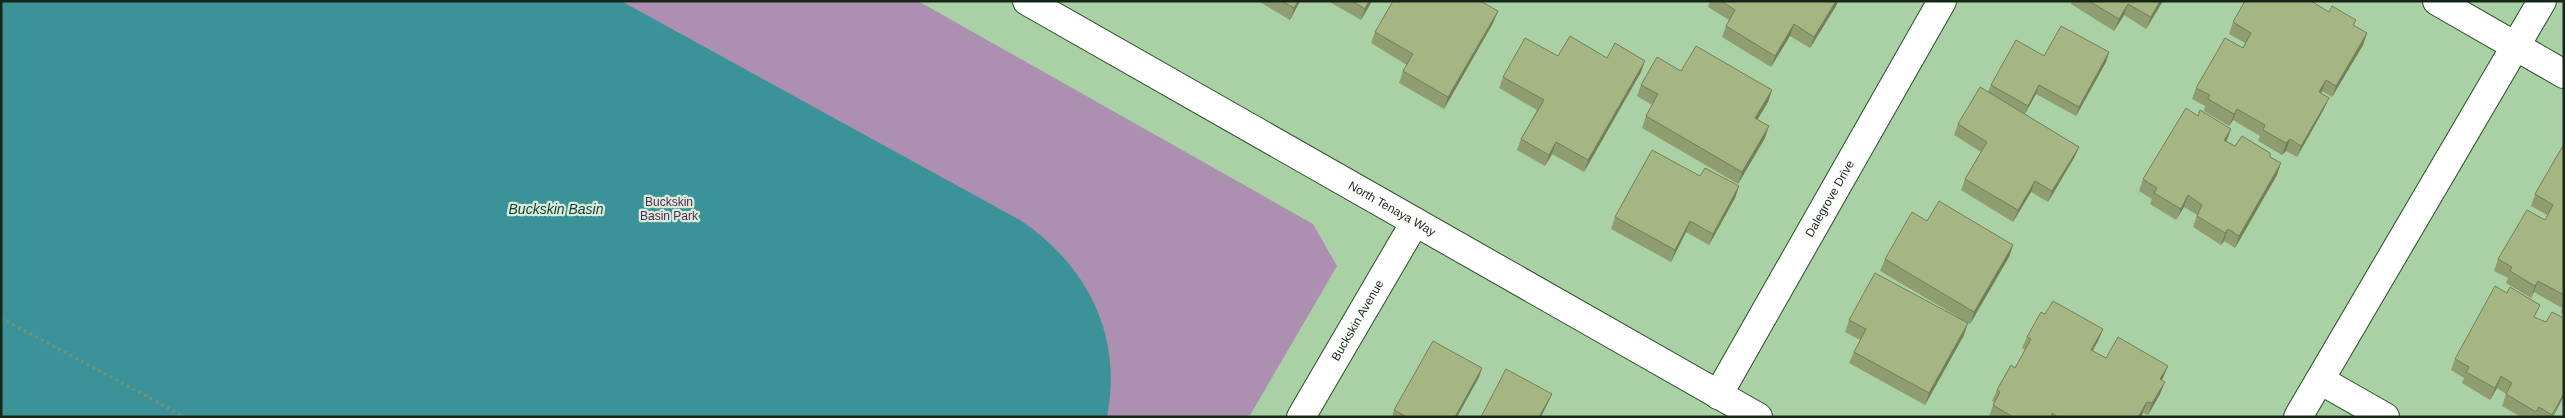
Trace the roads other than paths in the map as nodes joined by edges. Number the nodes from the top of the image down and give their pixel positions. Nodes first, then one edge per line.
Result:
1 (1026, 1) edge
2 (1942, 1) edge
3 (2436, 1) edge
4 (2542, 1) edge
5 (2515, 47) junction
6 (2564, 74) edge
7 (1415, 222) junction
8 (2320, 380) junction
9 (1718, 394) junction
10 (1301, 417) edge
11 (1758, 417) edge
12 (2298, 417) edge
13 (2385, 417) edge

1 - 7 main road, North Tenaya Way
2 - 9 main road, Dalegrove Drive
3 - 5 main road
4 - 5 main road
5 - 6 main road
5 - 8 main road
7 - 9 main road, North Tenaya Way
7 - 10 main road, Buckskin Avenue
8 - 12 main road
8 - 13 main road
9 - 11 main road, North Tenaya Way

